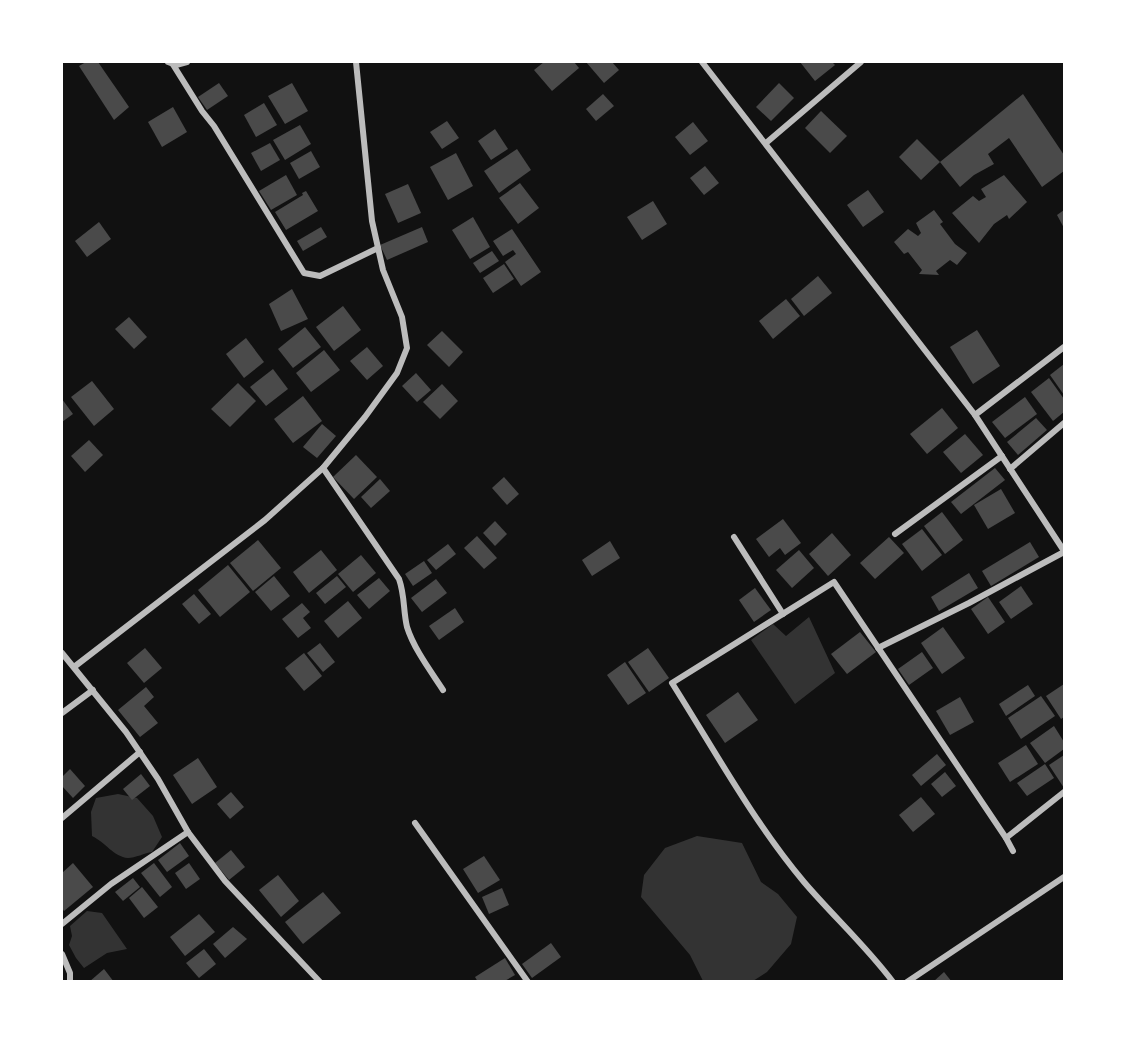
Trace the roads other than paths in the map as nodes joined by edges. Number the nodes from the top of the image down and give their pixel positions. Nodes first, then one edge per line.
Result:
1 (170, 62) edge
2 (187, 62) edge
3 (356, 62) edge
4 (702, 62) edge
5 (861, 62) edge
6 (765, 143) junction
7 (378, 248) junction
8 (1065, 347) edge
9 (975, 414) junction
10 (1065, 423) edge
11 (1002, 456) junction
12 (323, 468) junction
13 (1010, 469) junction
14 (895, 534) dead end
15 (734, 537) dead end
16 (1065, 551) edge
17 (783, 614) junction
18 (878, 648) junction
19 (62, 653) edge
20 (74, 667) junction
21 (93, 690) junction
22 (443, 690) dead end
23 (62, 713) edge
24 (140, 752) junction
25 (1065, 792) edge
26 (62, 818) edge
27 (415, 823) dead end
28 (188, 832) junction
29 (1006, 838) junction
30 (1012, 851) dead end
31 (1065, 877) edge
32 (62, 924) edge
33 (62, 954) edge
34 (70, 981) edge
35 (320, 981) edge
36 (528, 981) edge
37 (893, 981) edge
38 (907, 981) edge

1 - 2 street
1 - 7 street
3 - 7 street
4 - 6 street
5 - 6 street
6 - 9 street
7 - 12 street
8 - 9 street
9 - 11 street
10 - 13 street
11 - 13 street
11 - 14 street
12 - 20 street
12 - 22 street
13 - 16 street
15 - 17 street
16 - 18 street
17 - 18 street
17 - 37 street
18 - 29 street
19 - 20 street
20 - 21 street
21 - 23 street
21 - 24 street
24 - 26 street
24 - 28 street
25 - 29 street
27 - 36 street
28 - 32 street
28 - 35 street
29 - 30 street
31 - 38 street
33 - 34 street

